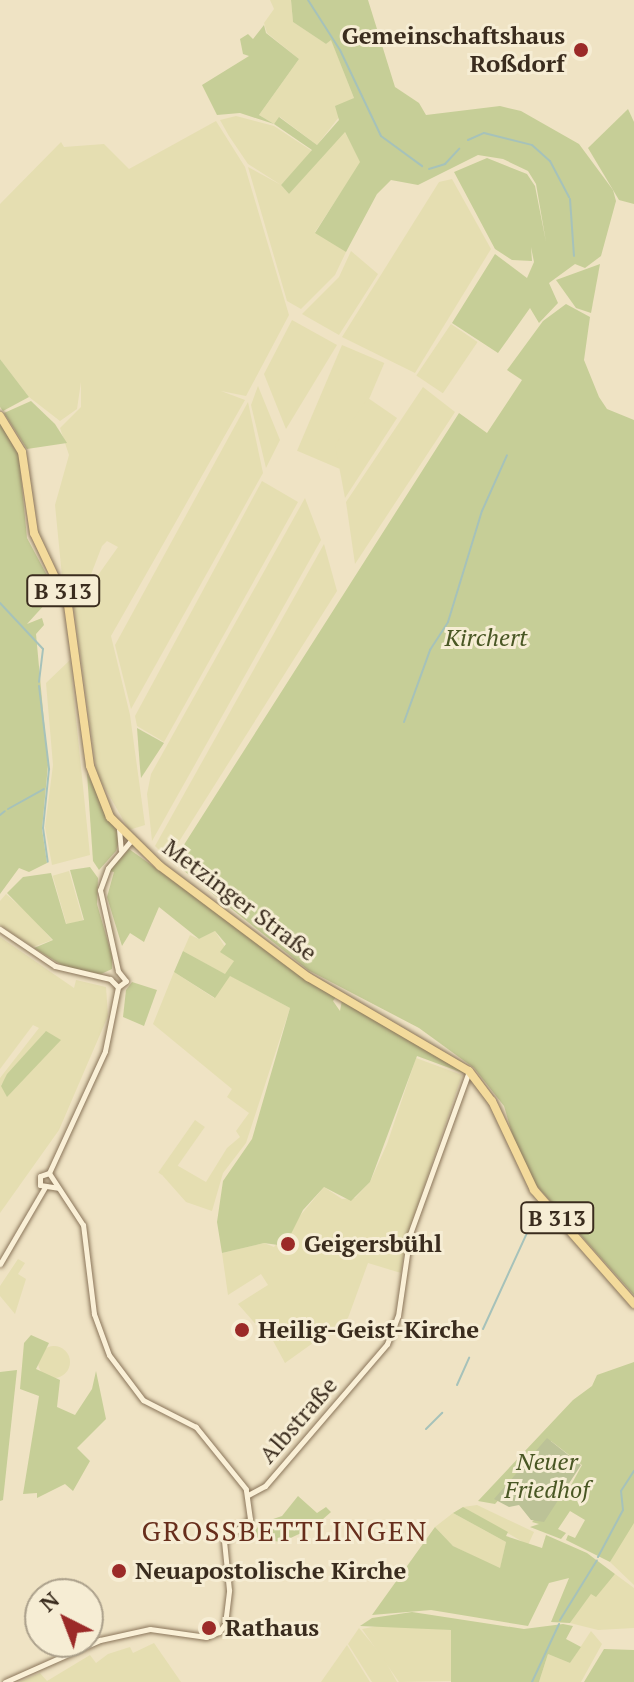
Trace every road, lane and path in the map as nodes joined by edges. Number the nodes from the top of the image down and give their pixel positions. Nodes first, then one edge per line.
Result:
1 (0, 416) edge
2 (119, 829) junction
3 (131, 841) junction
4 (119, 855) junction
5 (0, 929) edge
6 (118, 971) junction
7 (110, 979) junction
8 (118, 987) junction
9 (472, 1075) junction
10 (49, 1173) junction
11 (47, 1185) junction
12 (0, 1264) edge
13 (634, 1304) edge
14 (248, 1495) junction
15 (5, 1682) edge

1 - 2 main road, Metzinger Straße / B 313
2 - 3 main road, Metzinger Straße / B 313
2 - 4 street
3 - 4 street
3 - 9 main road, Metzinger Straße / B 313
4 - 6 street
5 - 7 street
6 - 7 street
6 - 8 street
7 - 8 street
8 - 10 street
9 - 13 main road, Metzinger Straße / B 313
9 - 14 street, Albstraße
10 - 11 street
10 - 11 street
11 - 12 street
11 - 14 street
14 - 15 street

